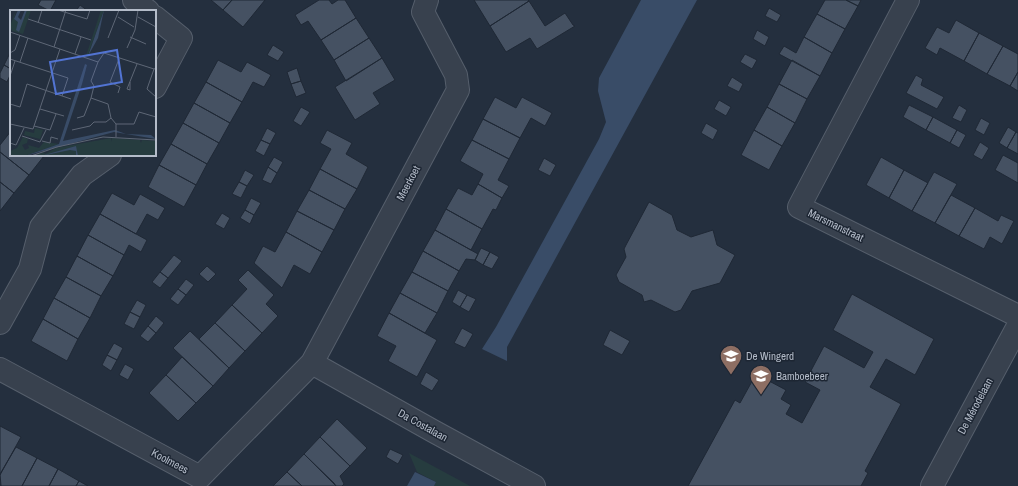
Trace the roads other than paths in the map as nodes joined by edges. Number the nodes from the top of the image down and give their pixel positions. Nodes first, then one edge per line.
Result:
1 (134, 0) edge
2 (428, 0) edge
3 (908, 0) edge
4 (147, 10) edge
5 (156, 18) edge
6 (156, 85) edge
7 (109, 156) edge
8 (1018, 316) edge
9 (0, 323) edge
10 (1018, 326) edge
11 (312, 363) junction
12 (0, 369) edge
13 (202, 482) edge
14 (534, 486) edge
15 (932, 486) edge

1 - 4 street
2 - 11 street, Meerkoet
3 - 8 street, Marsmanstraat
5 - 6 street
7 - 9 street
10 - 15 street, De Mérodelaan
11 - 13 street, Koolmees
11 - 14 street, Da Costalaan
12 - 13 street, Koolmees

